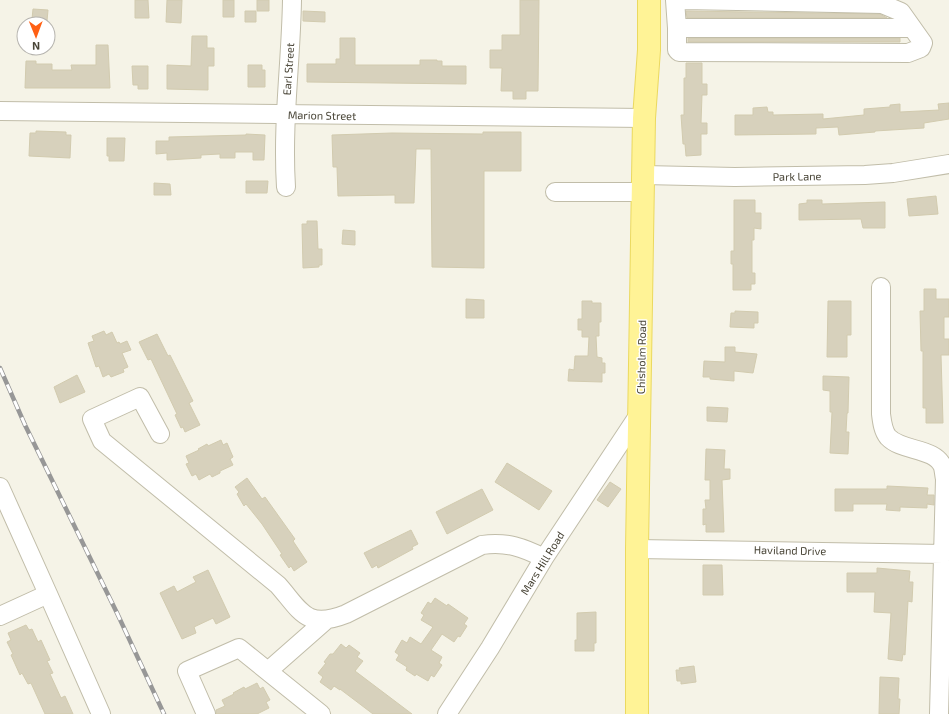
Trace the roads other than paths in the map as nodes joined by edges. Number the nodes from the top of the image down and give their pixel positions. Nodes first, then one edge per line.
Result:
1 (292, 0) edge
2 (649, 0) edge
3 (675, 0) edge
4 (684, 0) edge
5 (911, 26) junction
6 (677, 28) junction
7 (0, 111) edge
8 (285, 115) junction
9 (644, 118) junction
10 (949, 164) edge
11 (644, 184) junction
12 (286, 187) dead end
13 (555, 192) dead end
14 (881, 287) dead end
15 (640, 413) junction
16 (160, 434) dead end
17 (0, 487) edge
18 (638, 548) junction
19 (943, 554) junction
20 (544, 558) junction
21 (48, 594) junction
22 (0, 616) edge
23 (326, 620) junction
24 (268, 671) junction
25 (101, 714) edge
26 (206, 714) edge
27 (322, 714) edge
28 (447, 714) edge
29 (637, 714) edge
30 (940, 714) edge

1 - 8 street, Earl Street
2 - 9 main road, Chisholm Road
3 - 6 street
4 - 5 street
5 - 6 street
5 - 6 street
7 - 8 street, Marion Street
8 - 9 street, Marion Street
8 - 12 street, Earl Street
9 - 11 main road, Chisholm Road
10 - 11 street, Park Lane
11 - 13 street, Park Lane
11 - 15 main road, Chisholm Road
14 - 19 street
15 - 18 main road, Chisholm Road
15 - 20 street, Mars Hill Road
16 - 23 street
17 - 21 street
18 - 19 street, Haviland Drive
18 - 29 main road, Chisholm Road
19 - 30 street
20 - 23 street
20 - 28 street, Mars Hill Road
21 - 22 street
21 - 25 street
23 - 24 street
24 - 26 street
24 - 27 street

